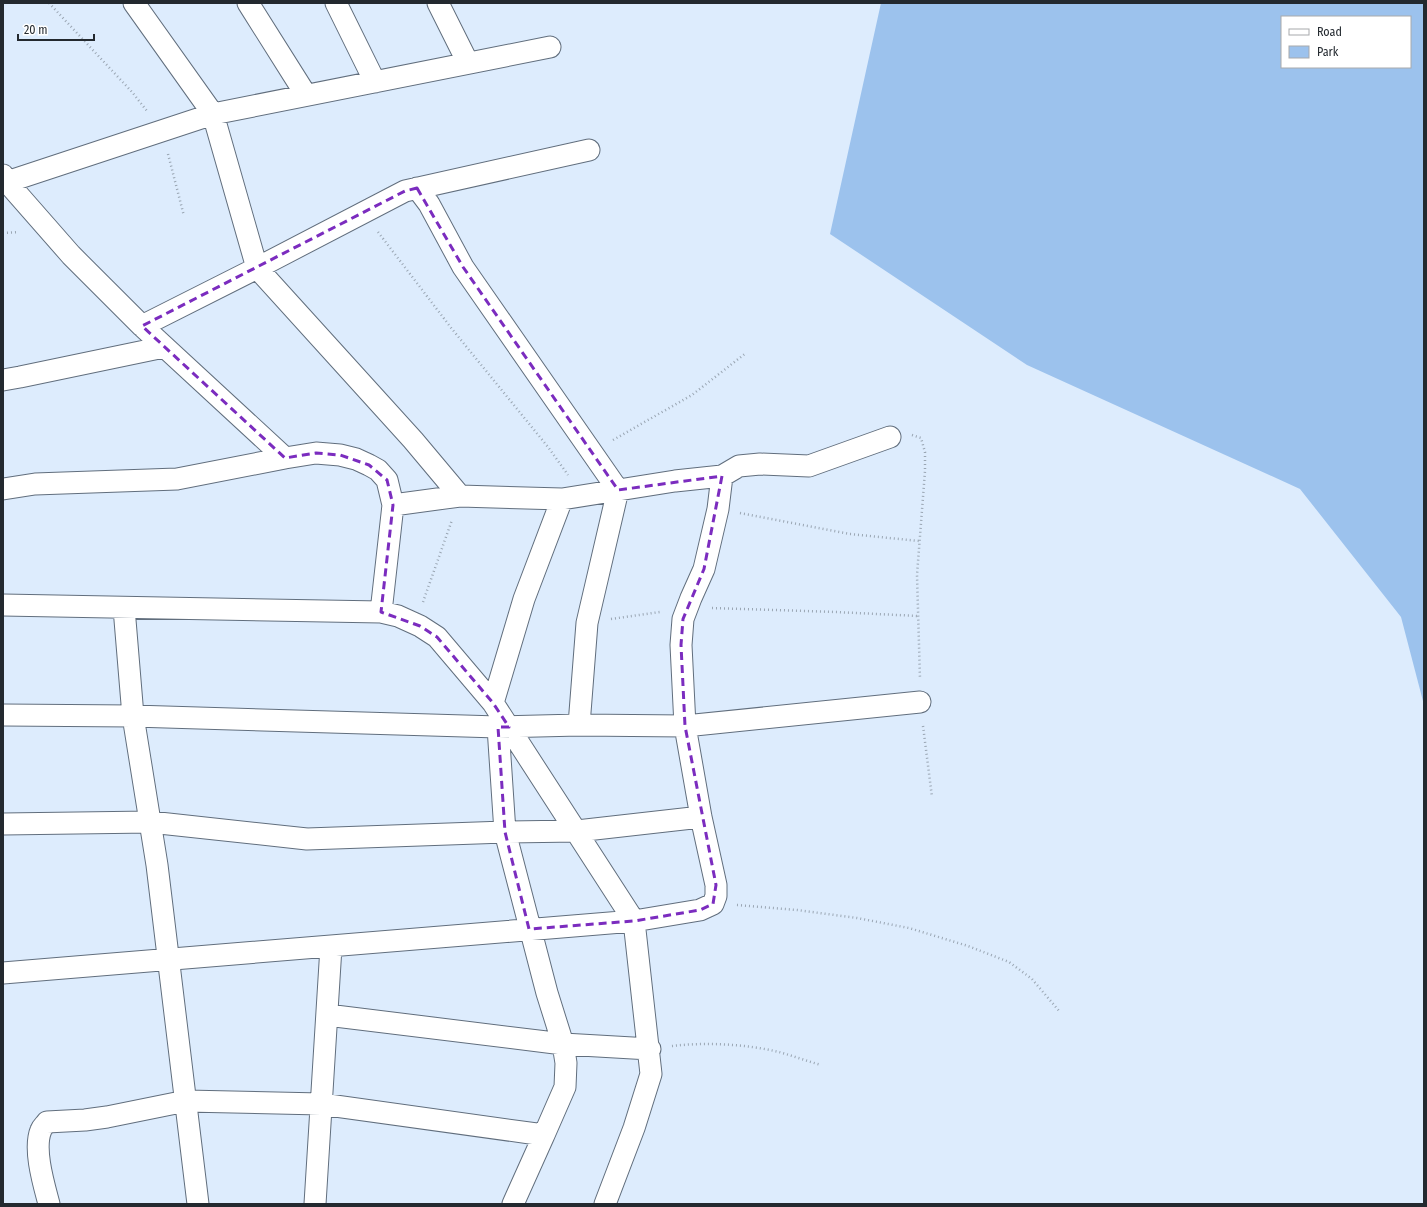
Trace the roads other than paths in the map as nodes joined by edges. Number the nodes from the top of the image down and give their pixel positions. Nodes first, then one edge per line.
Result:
1 (134, 3) edge
2 (248, 3) edge
3 (336, 3) edge
4 (438, 3) edge
5 (550, 47) dead end
6 (468, 63) junction
7 (375, 82) junction
8 (306, 95) junction
9 (213, 114) junction
10 (589, 150) dead end
11 (5, 179) edge
12 (417, 188) junction
13 (257, 268) junction
14 (142, 326) junction
15 (164, 347) junction
16 (3, 380) edge
17 (890, 437) road end
18 (285, 458) junction
19 (722, 476) junction
20 (3, 489) edge
21 (618, 490) junction
22 (460, 496) junction
23 (572, 498) junction
24 (393, 505) junction
25 (3, 605) edge
26 (124, 608) junction
27 (381, 612) junction
28 (920, 702) road end
29 (493, 703) junction
30 (3, 715) edge
31 (133, 716) junction
32 (579, 725) junction
33 (685, 726) junction
34 (504, 727) junction
35 (701, 817) junction
36 (150, 822) junction
37 (3, 824) edge
38 (577, 831) junction
39 (505, 832) junction
40 (634, 921) junction
41 (529, 929) junction
42 (331, 946) junction
43 (168, 959) junction
44 (3, 973) edge
45 (327, 1015) junction
46 (563, 1044) junction
47 (650, 1049) junction
48 (186, 1101) junction
49 (321, 1104) junction
50 (544, 1135) junction
51 (49, 1204) edge
52 (203, 1204) edge
53 (314, 1204) edge
54 (513, 1204) edge
55 (606, 1204) edge

1 - 9 street
2 - 8 street
3 - 7 street
4 - 6 street
5 - 6 street
6 - 7 street
7 - 8 street
8 - 9 street
9 - 11 street
9 - 13 street
10 - 12 street
11 - 14 street
12 - 13 street
12 - 21 street
13 - 14 street
13 - 22 street
14 - 15 street
15 - 16 street
15 - 18 street
17 - 19 street
18 - 20 street
18 - 24 street
19 - 21 street
19 - 33 street
21 - 23 street
21 - 32 street
22 - 23 street
22 - 24 street
23 - 29 street
24 - 27 street
25 - 26 street
26 - 27 street
26 - 31 street
27 - 29 street
28 - 33 street
29 - 34 street
30 - 31 street
31 - 34 street
31 - 36 street
32 - 33 street
32 - 34 street
33 - 35 street
34 - 38 street
34 - 39 street
35 - 38 street
35 - 40 street
36 - 37 street
36 - 39 street
36 - 43 street
38 - 39 street
38 - 40 street
39 - 41 street
40 - 41 street
40 - 47 street
41 - 42 street
41 - 46 street
42 - 43 street
42 - 45 street
43 - 44 street
43 - 48 street
45 - 46 street
45 - 49 street
46 - 47 street
46 - 50 street
47 - 55 street
48 - 49 street
48 - 51 street
48 - 52 street
49 - 50 street
49 - 53 street
50 - 54 street

